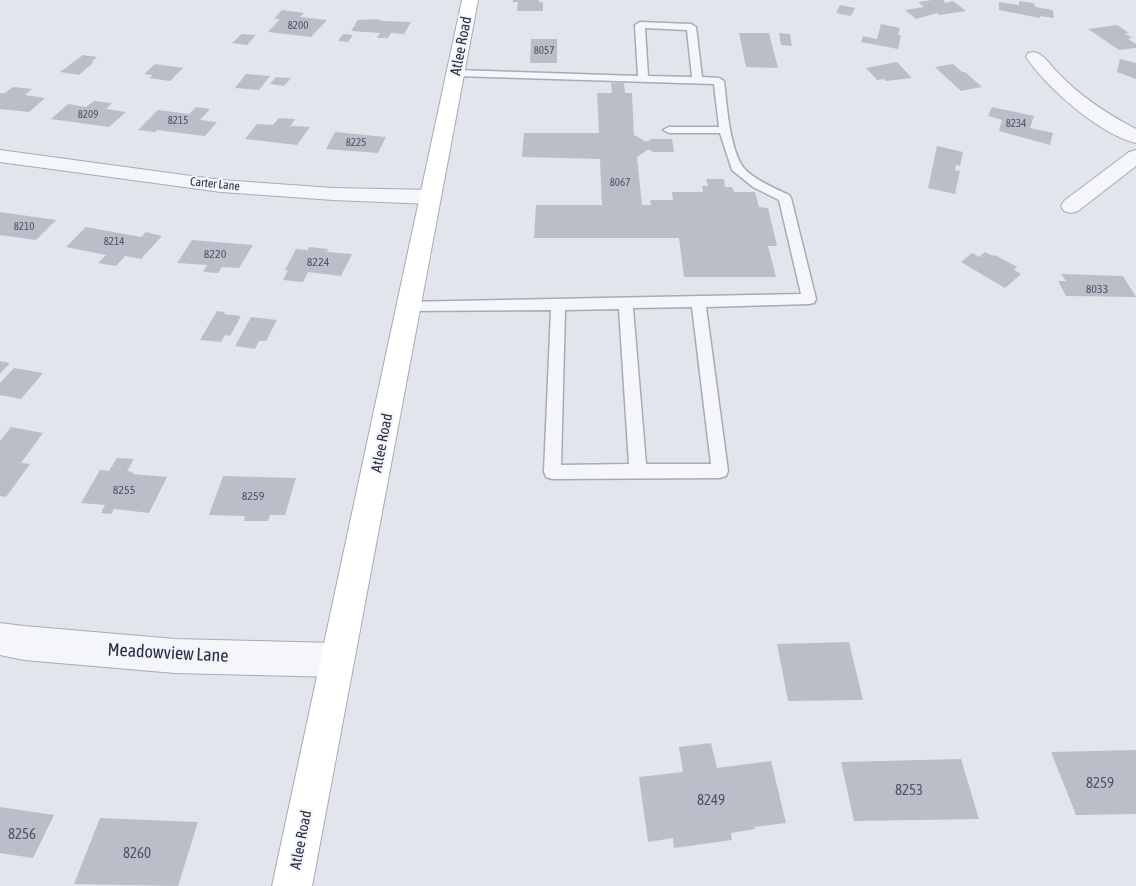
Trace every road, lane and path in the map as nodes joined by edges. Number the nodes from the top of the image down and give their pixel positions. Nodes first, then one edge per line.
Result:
1 (470, 0) edge
2 (1034, 57) dead end
3 (456, 73) junction
4 (643, 79) junction
5 (697, 80) junction
6 (669, 130) dead end
7 (724, 130) junction
8 (1136, 138) edge
9 (0, 156) edge
10 (1136, 156) edge
11 (431, 197) junction
12 (1071, 206) dead end
13 (698, 302) junction
14 (626, 304) junction
15 (558, 305) junction
16 (409, 306) junction
17 (638, 472) junction
18 (0, 639) edge
19 (337, 660) junction
20 (292, 886) edge

1 - 3 main road, Atlee Road
2 - 8 street
3 - 4 lane
3 - 11 main road, Atlee Road
4 - 5 lane
4 - 5 lane
5 - 7 lane
6 - 7 lane
7 - 13 lane
9 - 11 street, Carter Lane
10 - 12 street
11 - 16 main road, Atlee Road
13 - 14 lane
13 - 17 lane
14 - 15 lane
14 - 17 lane
15 - 16 lane
15 - 17 lane
16 - 19 main road, Atlee Road
18 - 19 street, Meadowview Lane
19 - 20 main road, Atlee Road

